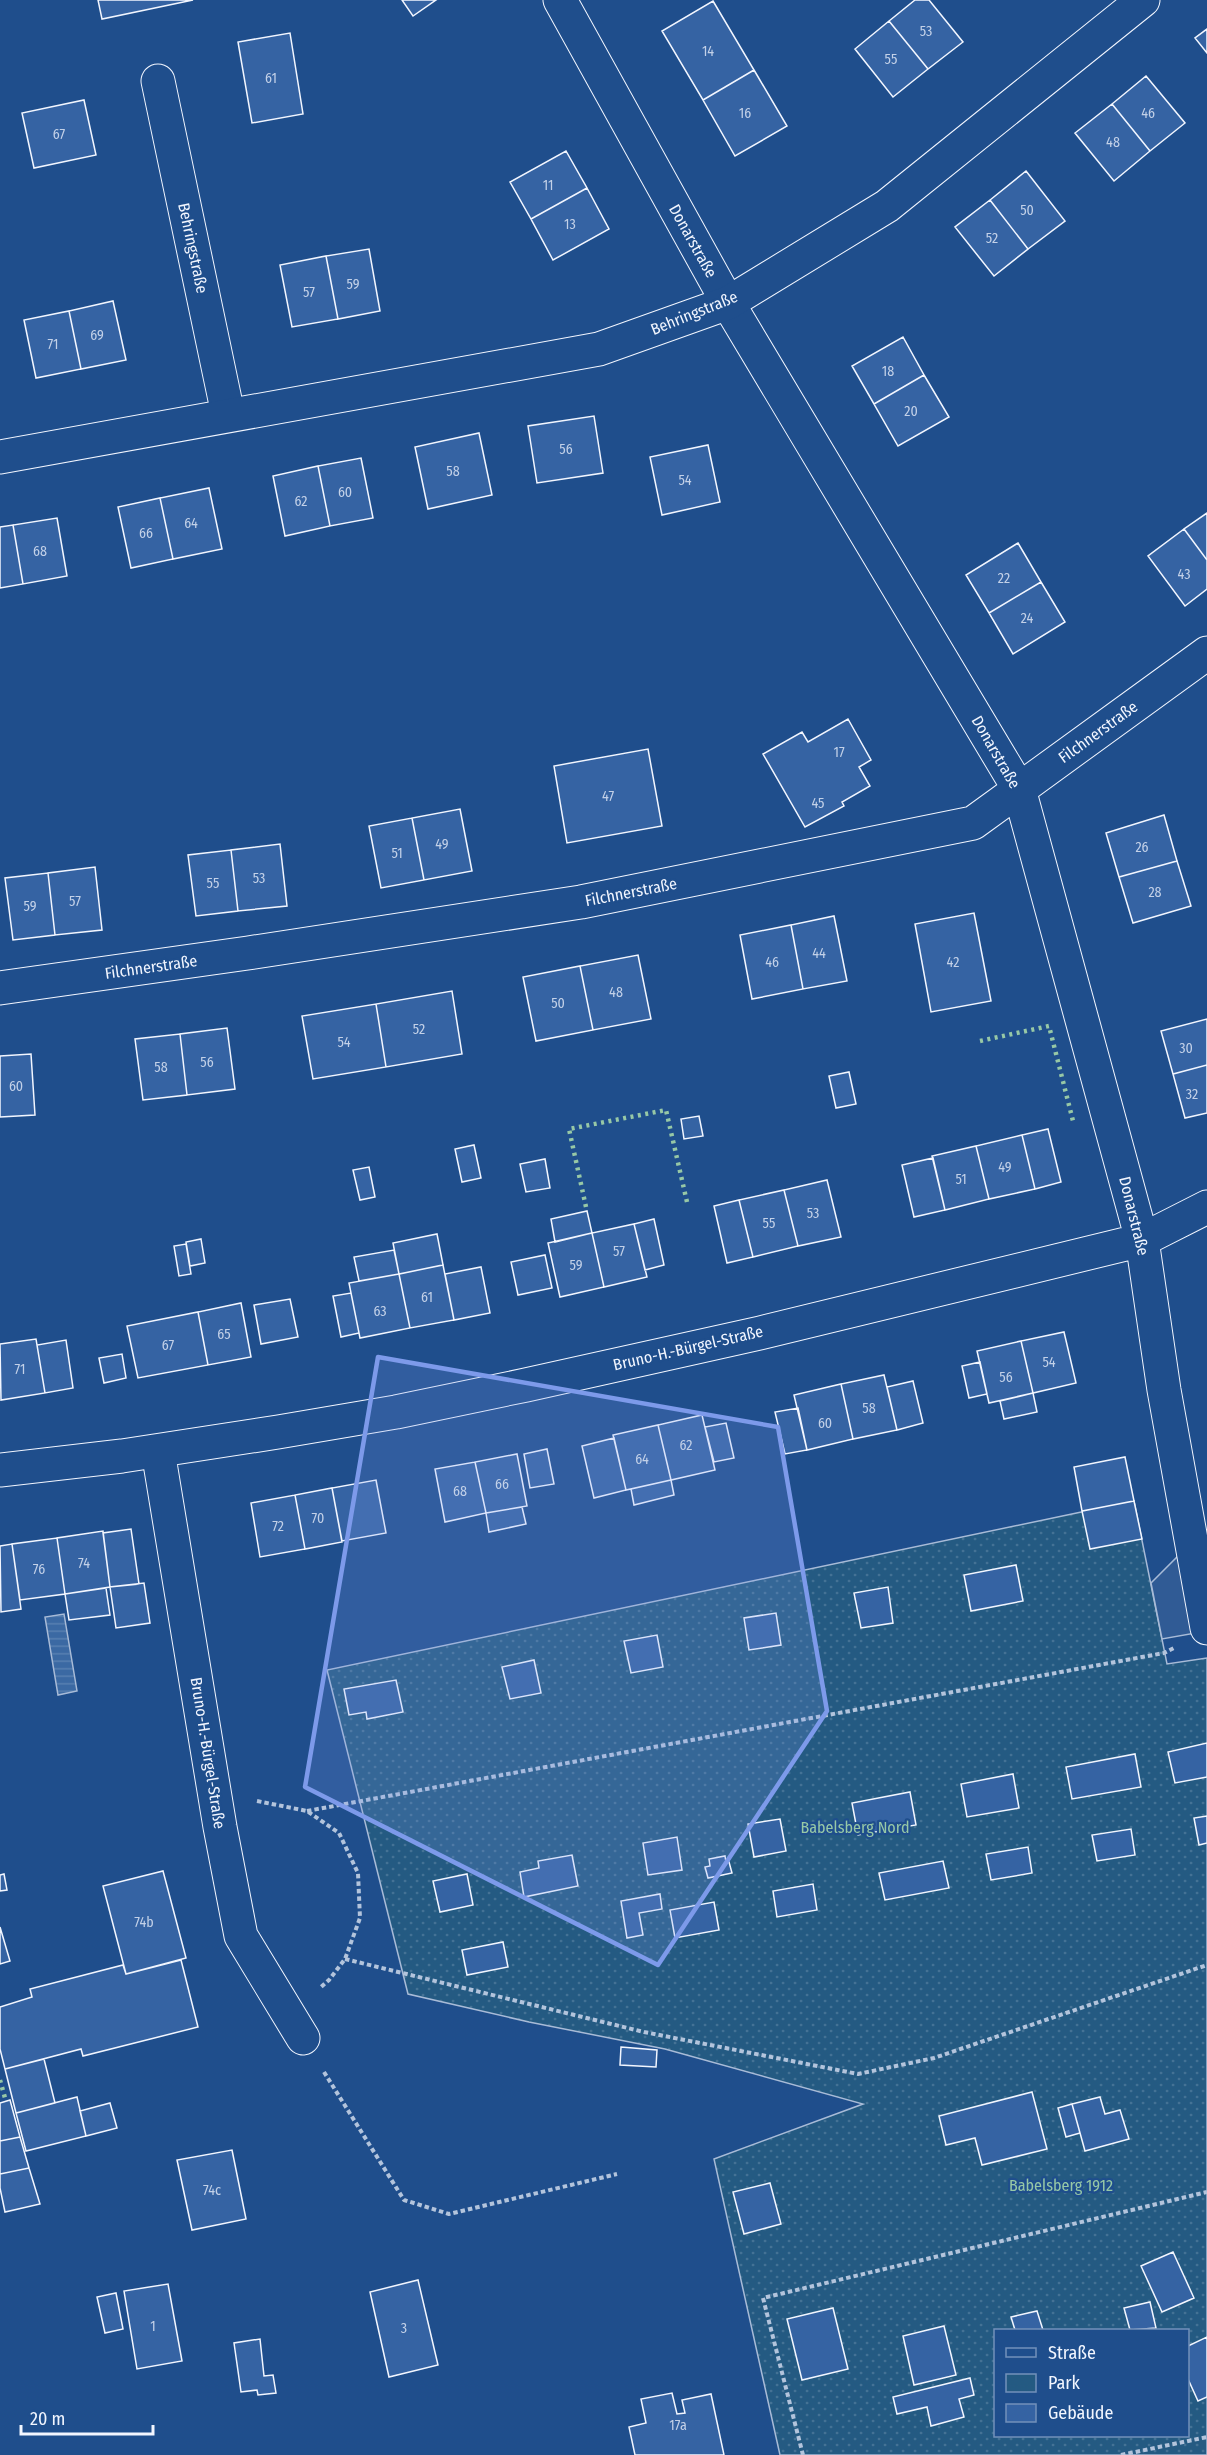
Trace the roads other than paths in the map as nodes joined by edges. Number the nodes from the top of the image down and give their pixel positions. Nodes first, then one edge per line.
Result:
1 (560, 0) edge
2 (1143, 0) edge
3 (158, 81) dead end
4 (728, 303) junction
5 (228, 414) junction
6 (0, 457) edge
7 (1207, 653) edge
8 (1019, 789) junction
9 (0, 988) edge
10 (1207, 1207) edge
11 (1142, 1240) junction
12 (158, 1451) junction
13 (0, 1470) edge
14 (1207, 1628) edge
15 (303, 2038) road end

1 - 4 street, Donarstraße
2 - 4 street, Behringstraße
3 - 5 street, Behringstraße
4 - 5 street, Behringstraße
4 - 8 street, Donarstraße
5 - 6 street, Behringstraße
7 - 8 street, Filchnerstraße
8 - 9 street, Filchnerstraße
8 - 11 street, Donarstraße
10 - 11 street, Bruno-H.-Bürgel-Straße
11 - 12 street, Bruno-H.-Bürgel-Straße
11 - 14 street, Donarstraße
12 - 13 street, Bruno-H.-Bürgel-Straße
12 - 15 street, Bruno-H.-Bürgel-Straße

